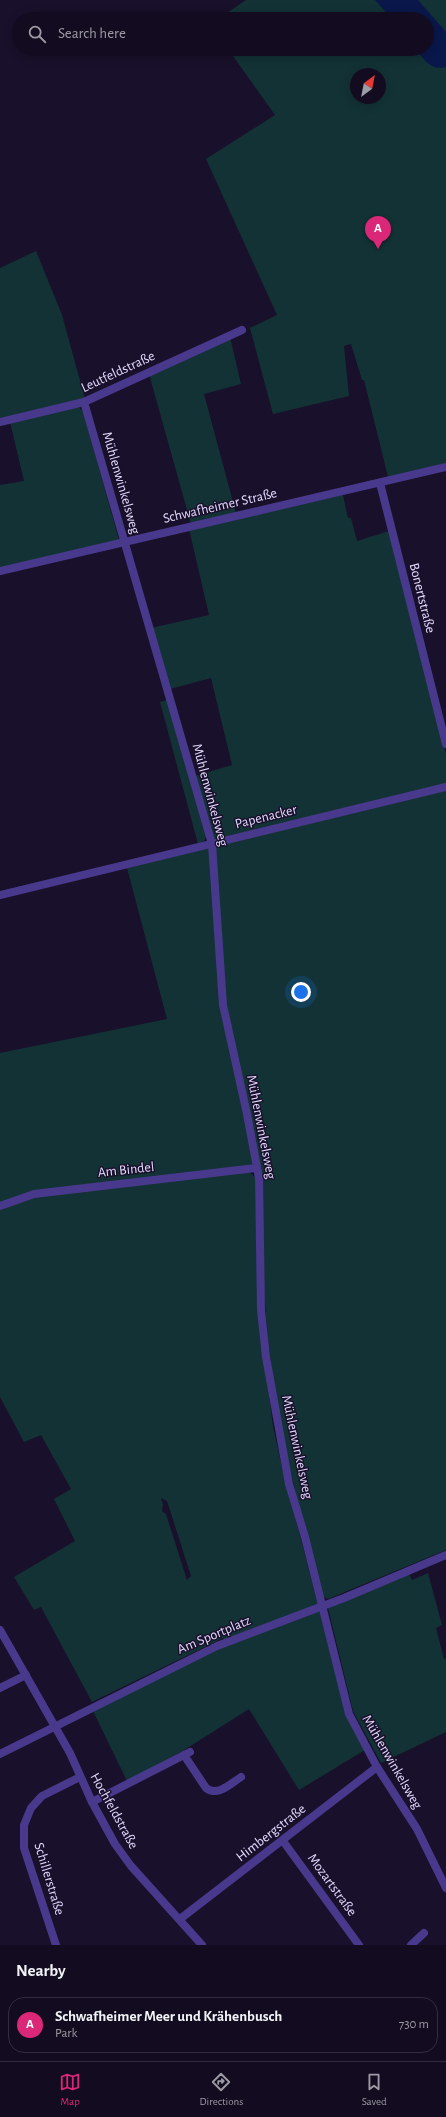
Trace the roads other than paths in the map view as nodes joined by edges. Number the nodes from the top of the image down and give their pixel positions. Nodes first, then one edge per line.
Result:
1 (242, 330) dead end
2 (84, 402) junction
3 (0, 422) edge
4 (446, 467) edge
5 (380, 482) junction
6 (123, 541) junction
7 (0, 571) edge
8 (446, 744) edge
9 (446, 787) edge
10 (212, 844) junction
11 (0, 895) edge
12 (256, 1168) junction
13 (0, 1206) edge
14 (446, 1555) edge
15 (322, 1606) junction
16 (0, 1630) edge
17 (26, 1675) junction
18 (0, 1688) edge
19 (55, 1725) junction
20 (0, 1754) edge
21 (377, 1767) junction
22 (80, 1777) junction
23 (241, 1777) dead end
24 (92, 1802) junction
25 (283, 1841) junction
26 (446, 1888) edge
27 (180, 1919) junction
28 (424, 1933) dead end
29 (56, 1945) edge
30 (202, 1945) edge
31 (359, 1945) edge
32 (411, 1945) edge

1 - 2 street, Leutfeldstraße
2 - 3 street, Leutfeldstraße
2 - 6 street, Mühlenwinkelsweg
4 - 5 street, Schwafheimer Straße
5 - 6 street, Schwafheimer Straße
5 - 8 street, Bonertstraße
6 - 7 street, Schwafheimer Straße
6 - 10 street, Mühlenwinkelsweg
9 - 10 street, Papenacker
10 - 11 street, Papenacker
10 - 12 street, Mühlenwinkelsweg
12 - 13 street, Am Bindel
12 - 15 street, Mühlenwinkelsweg
14 - 15 street, Am Sportplatz
15 - 19 street, Am Sportplatz
15 - 21 street, Mühlenwinkelsweg
16 - 17 street, Hochfeldstraße
17 - 18 street
17 - 19 street, Hochfeldstraße
19 - 20 street, Am Sportplatz
19 - 22 street, Hochfeldstraße
21 - 25 street, Himbergstraße
21 - 26 street, Mühlenwinkelsweg
22 - 24 street, Hochfeldstraße
22 - 29 street, Schillerstraße
23 - 24 street
24 - 27 street, Hochfeldstraße
25 - 27 street, Himbergstraße
25 - 31 street, Mozartstraße
27 - 30 street, Hochfeldstraße
28 - 32 street

